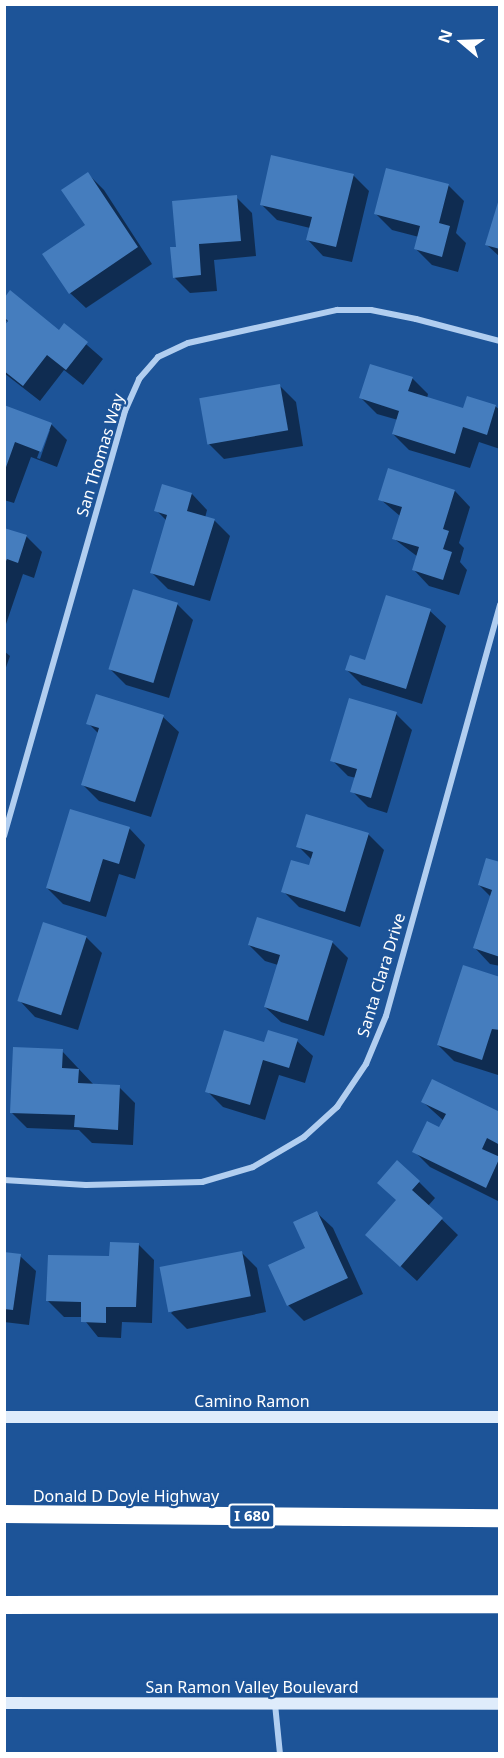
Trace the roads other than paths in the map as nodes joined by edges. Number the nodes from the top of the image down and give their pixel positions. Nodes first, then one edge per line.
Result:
1 (500, 341) edge
2 (500, 605) edge
3 (4, 836) edge
4 (4, 1180) edge
5 (4, 1417) edge
6 (500, 1417) edge
7 (4, 1514) edge
8 (500, 1518) edge
9 (500, 1604) edge
10 (4, 1605) edge
11 (4, 1703) edge
12 (275, 1704) junction
13 (500, 1704) edge
14 (280, 1754) edge

1 - 3 street, San Thomas Way
2 - 4 street, Santa Clara Drive
5 - 6 main road, Camino Ramon
7 - 8 highway, Donald D Doyle Highway / I 680
9 - 10 highway
11 - 12 main road, San Ramon Valley Boulevard
12 - 13 main road, San Ramon Valley Boulevard
12 - 14 street

